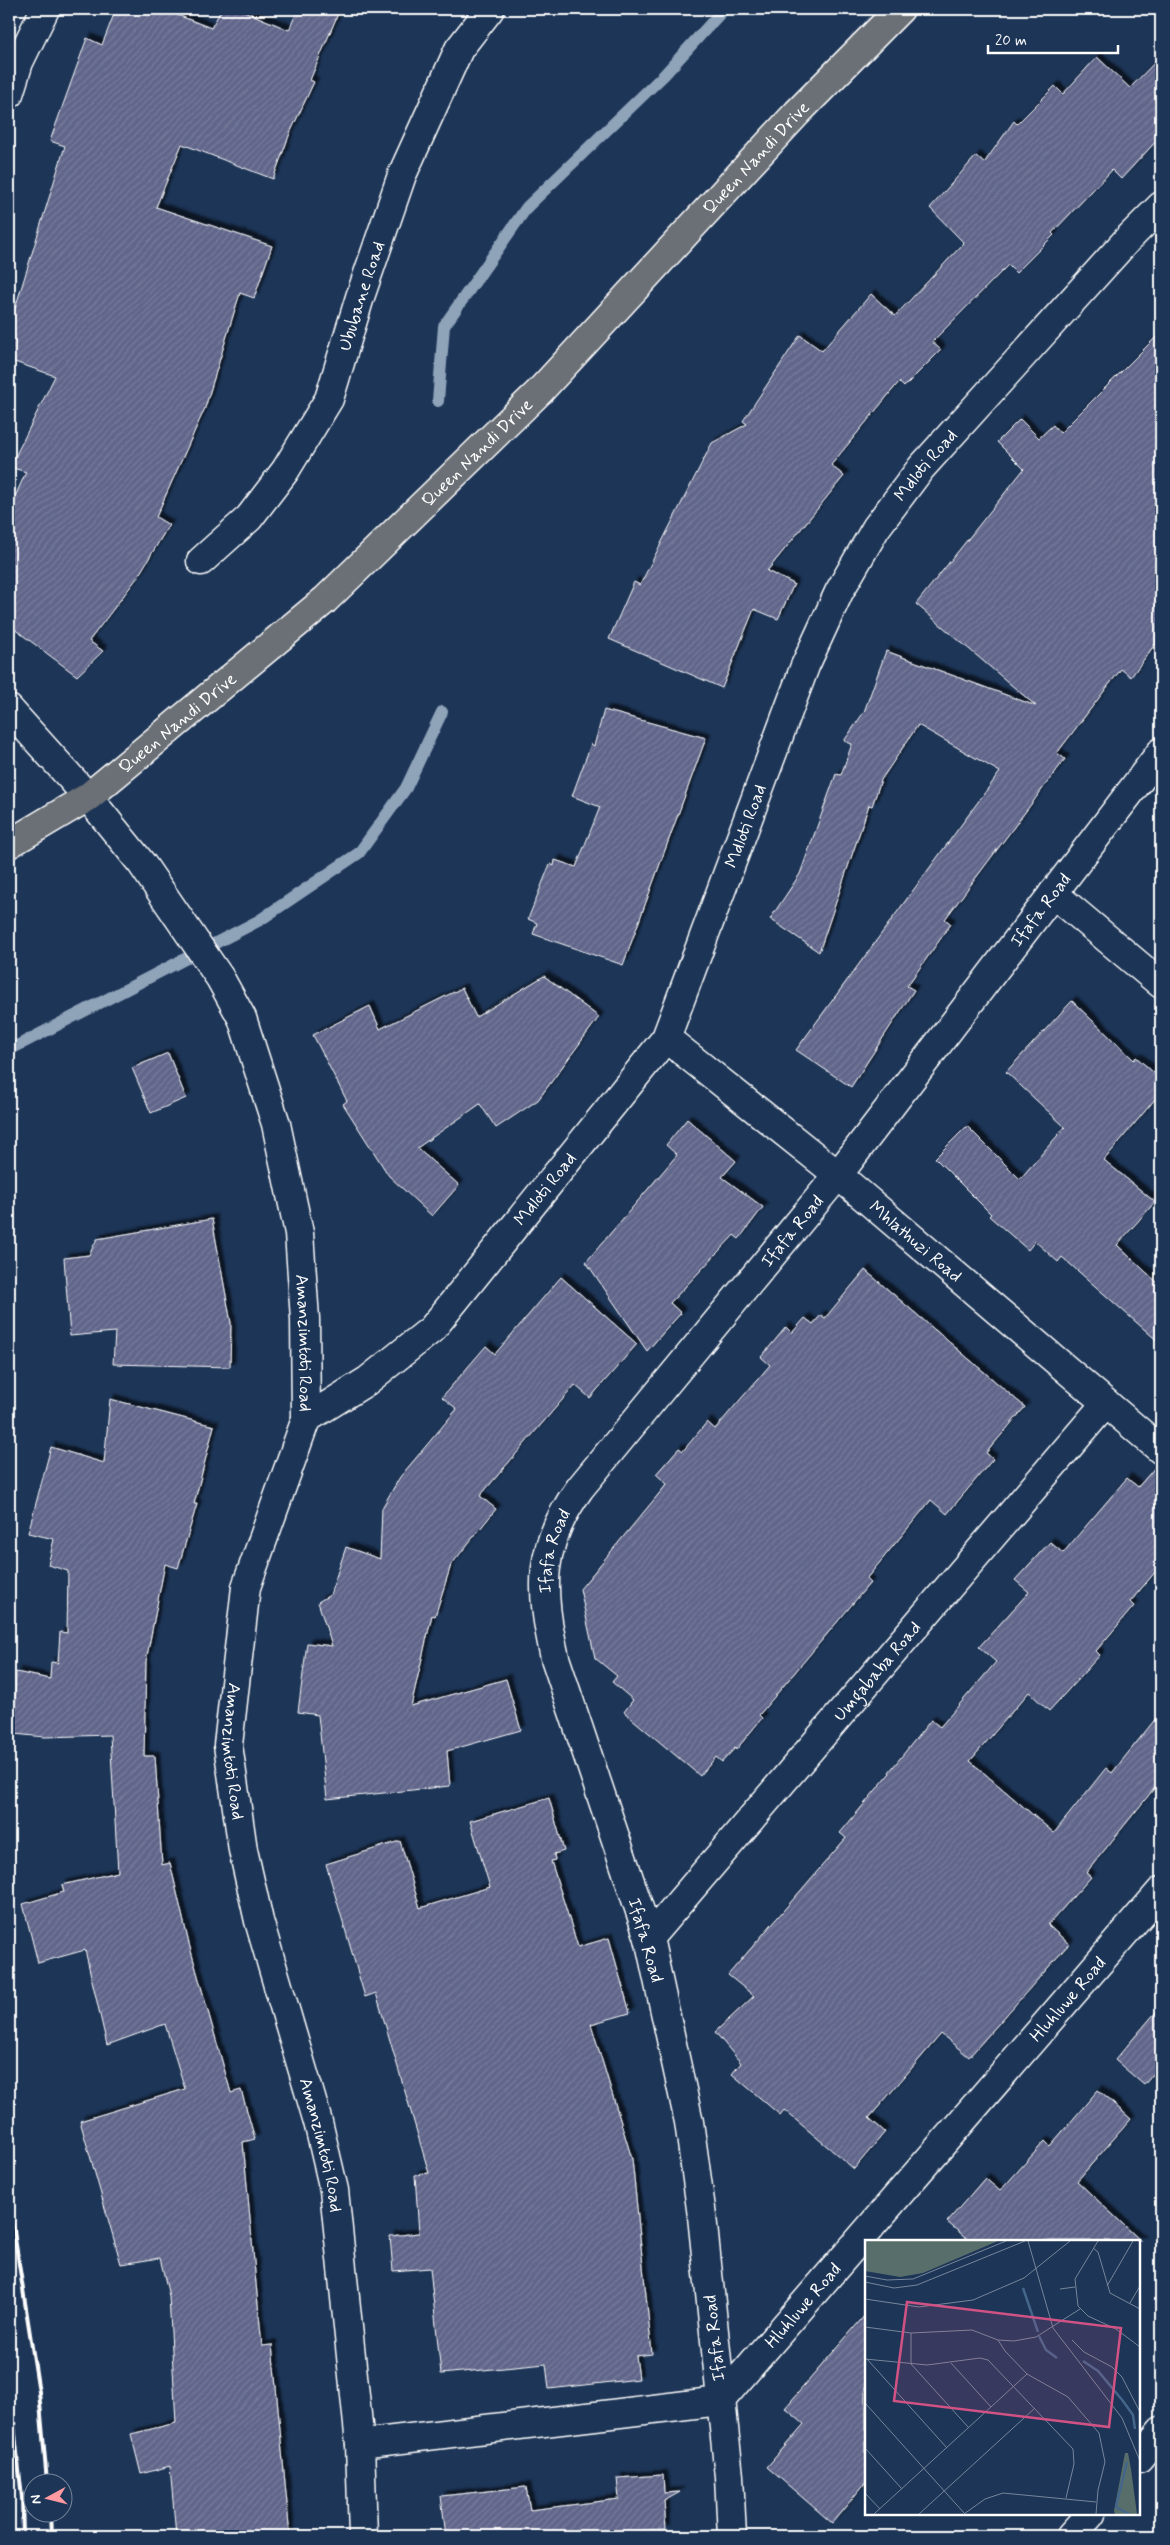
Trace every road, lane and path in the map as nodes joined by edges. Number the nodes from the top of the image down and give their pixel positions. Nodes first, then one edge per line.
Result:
1 (45, 9) edge
2 (490, 9) edge
3 (900, 9) edge
4 (9, 94) edge
5 (1161, 206) edge
6 (202, 562) dead end
7 (9, 709) edge
8 (1161, 752) edge
9 (88, 797) junction
10 (9, 844) edge
11 (1053, 893) junction
12 (1161, 984) edge
13 (666, 1038) junction
14 (838, 1175) junction
15 (1106, 1404) junction
16 (306, 1419) junction
17 (1161, 1450) edge
18 (1161, 1891) edge
19 (649, 1938) junction
20 (720, 2401) junction
21 (1161, 2431) edge
22 (360, 2444) junction
23 (1140, 2457) edge
24 (1090, 2515) edge
25 (363, 2536) edge
26 (732, 2536) edge
27 (1071, 2536) edge

1 - 4 street
2 - 6 street, Ububane Road
3 - 9 main road, Queen Nandi Drive
5 - 13 street, Mdloti Road
7 - 9 street
8 - 11 street, Ifafa Road
9 - 10 main road, Queen Nandi Drive
9 - 16 street, Amanzimtoti Road
11 - 12 street
11 - 14 street, Ifafa Road
13 - 14 street, Mhlathuzi Road
13 - 16 street, Mdloti Road
14 - 15 street, Mhlathuzi Road
14 - 19 street, Ifafa Road
15 - 17 street, Mhlathuzi Road
15 - 19 street, Umgababa Road
16 - 22 street, Amanzimtoti Road
18 - 20 street, Hluhluwe Road
19 - 20 street, Ifafa Road
20 - 22 street
20 - 26 street, Ifafa Road
21 - 23 street
22 - 25 street, Amanzimtoti Road
24 - 27 street

